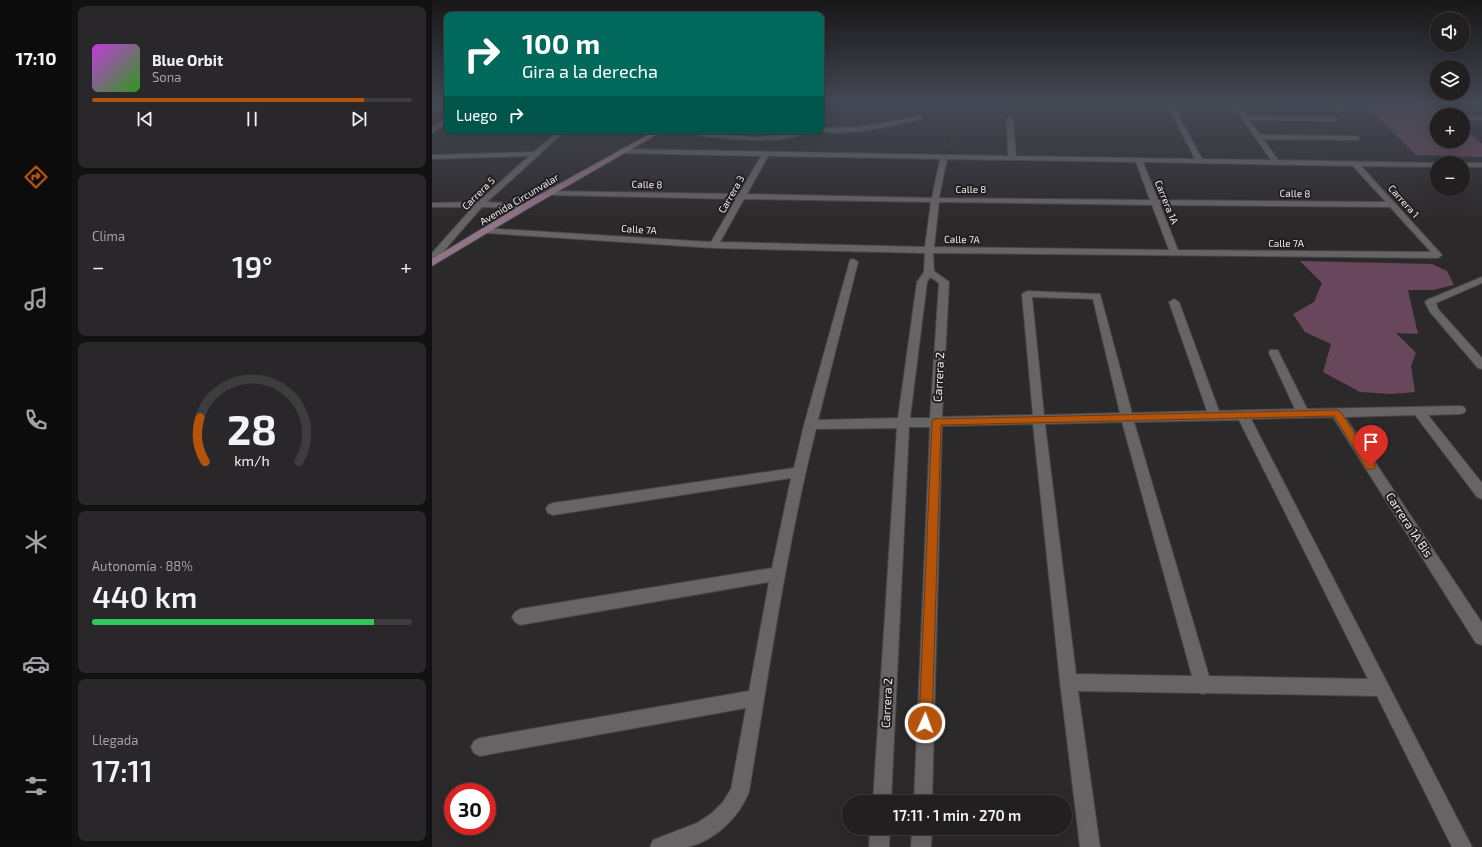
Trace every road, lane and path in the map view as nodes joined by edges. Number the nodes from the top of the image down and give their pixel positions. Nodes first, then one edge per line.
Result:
1 (548, 143) edge
2 (638, 143) edge
3 (950, 143) edge
4 (1011, 143) edge
5 (1190, 143) edge
6 (1262, 143) edge
7 (622, 151) junction
8 (766, 153) junction
9 (535, 154) junction
10 (432, 157) edge
11 (944, 157) junction
12 (1012, 157) junction
13 (1138, 160) junction
14 (1199, 160) junction
15 (1276, 162) junction
16 (1354, 163) junction
17 (1430, 164) edge
18 (1470, 165) edge
19 (1482, 165) edge
20 (549, 193) junction
21 (740, 197) junction
22 (935, 200) junction
23 (1155, 202) junction
24 (480, 204) junction
25 (432, 205) edge
26 (1393, 205) junction
27 (526, 206) junction
28 (486, 230) junction
29 (714, 245) junction
30 (929, 250) junction
31 (1175, 253) junction
32 (1438, 255) joint
33 (432, 259) edge
34 (432, 262) edge
35 (852, 262) dead end
36 (929, 272) junction
37 (1482, 280) edge
38 (1174, 302) dead end
39 (1274, 353) dead end
40 (1482, 365) edge
41 (1460, 410) dead end
42 (1418, 411) junction
43 (1336, 413) junction
44 (1302, 414) junction
45 (1243, 415) junction
46 (1215, 416) junction
47 (1127, 418) junction
48 (1038, 420) junction
49 (936, 422) junction
50 (904, 423) junction
51 (810, 425) junction
52 (799, 472) junction
53 (1482, 493) edge
54 (553, 509) dead end
55 (778, 574) junction
56 (520, 617) dead end
57 (1482, 637) edge
58 (1068, 682) junction
59 (1203, 686) junction
60 (1381, 688) junction
61 (756, 698) junction
62 (480, 746) dead end
63 (882, 795) edge
64 (922, 795) edge
65 (880, 835) edge
66 (922, 835) edge
67 (660, 847) edge
68 (879, 847) edge
69 (921, 847) edge
70 (1090, 847) edge
71 (1462, 847) edge

1 - 9 street, Carrera 5
2 - 7 main road, Avenida Circunvalar
3 - 11 path
4 - 12 street
5 - 14 street
6 - 15 street
7 - 8 street
7 - 20 main road, Avenida Circunvalar
8 - 11 street
8 - 21 street, Carrera 3
9 - 10 street
9 - 24 street, Carrera 5
11 - 12 street
11 - 22 street, Carrera 2
12 - 13 street
13 - 14 street
13 - 23 street, Carrera 1A
14 - 15 street
15 - 16 street
16 - 17 street
16 - 26 street, Carrera 1
18 - 19 street
20 - 21 street, Calle 8
20 - 27 main road, Avenida Circunvalar
21 - 22 street, Calle 8
21 - 29 street, Carrera 3
22 - 23 street, Calle 8
22 - 30 street, Carrera 2
23 - 26 street, Calle 8
23 - 31 street, Carrera 1A
24 - 25 street
24 - 27 street
24 - 33 street, Carrera 5
26 - 32 street, Carrera 1
27 - 28 main road, Avenida Circunvalar
28 - 29 street, Calle 7A
28 - 34 main road, Avenida Circunvalar
29 - 30 street, Calle 7A
30 - 31 street, Calle 7A
30 - 36 street, Carrera 2
31 - 32 street, Calle 7A
35 - 51 street
36 - 49 street, Carrera 2
36 - 50 street, Carrera 2
37 - 40 street
38 - 46 street
39 - 44 street
41 - 42 street
42 - 43 street
42 - 53 street
43 - 44 street
43 - 57 street, Carrera 1A Bis
44 - 45 street
45 - 46 street
45 - 60 street
46 - 47 street
47 - 48 street
47 - 48 street
47 - 59 street
48 - 49 street
48 - 58 street
49 - 50 street
49 - 64 street, Carrera 2
50 - 51 street
50 - 63 street, Carrera 2
51 - 52 street
52 - 54 street
52 - 55 street
55 - 56 street
55 - 61 street
58 - 59 street
58 - 70 street
59 - 60 street
60 - 71 street
61 - 62 street
61 - 67 street
65 - 68 street
66 - 69 street

